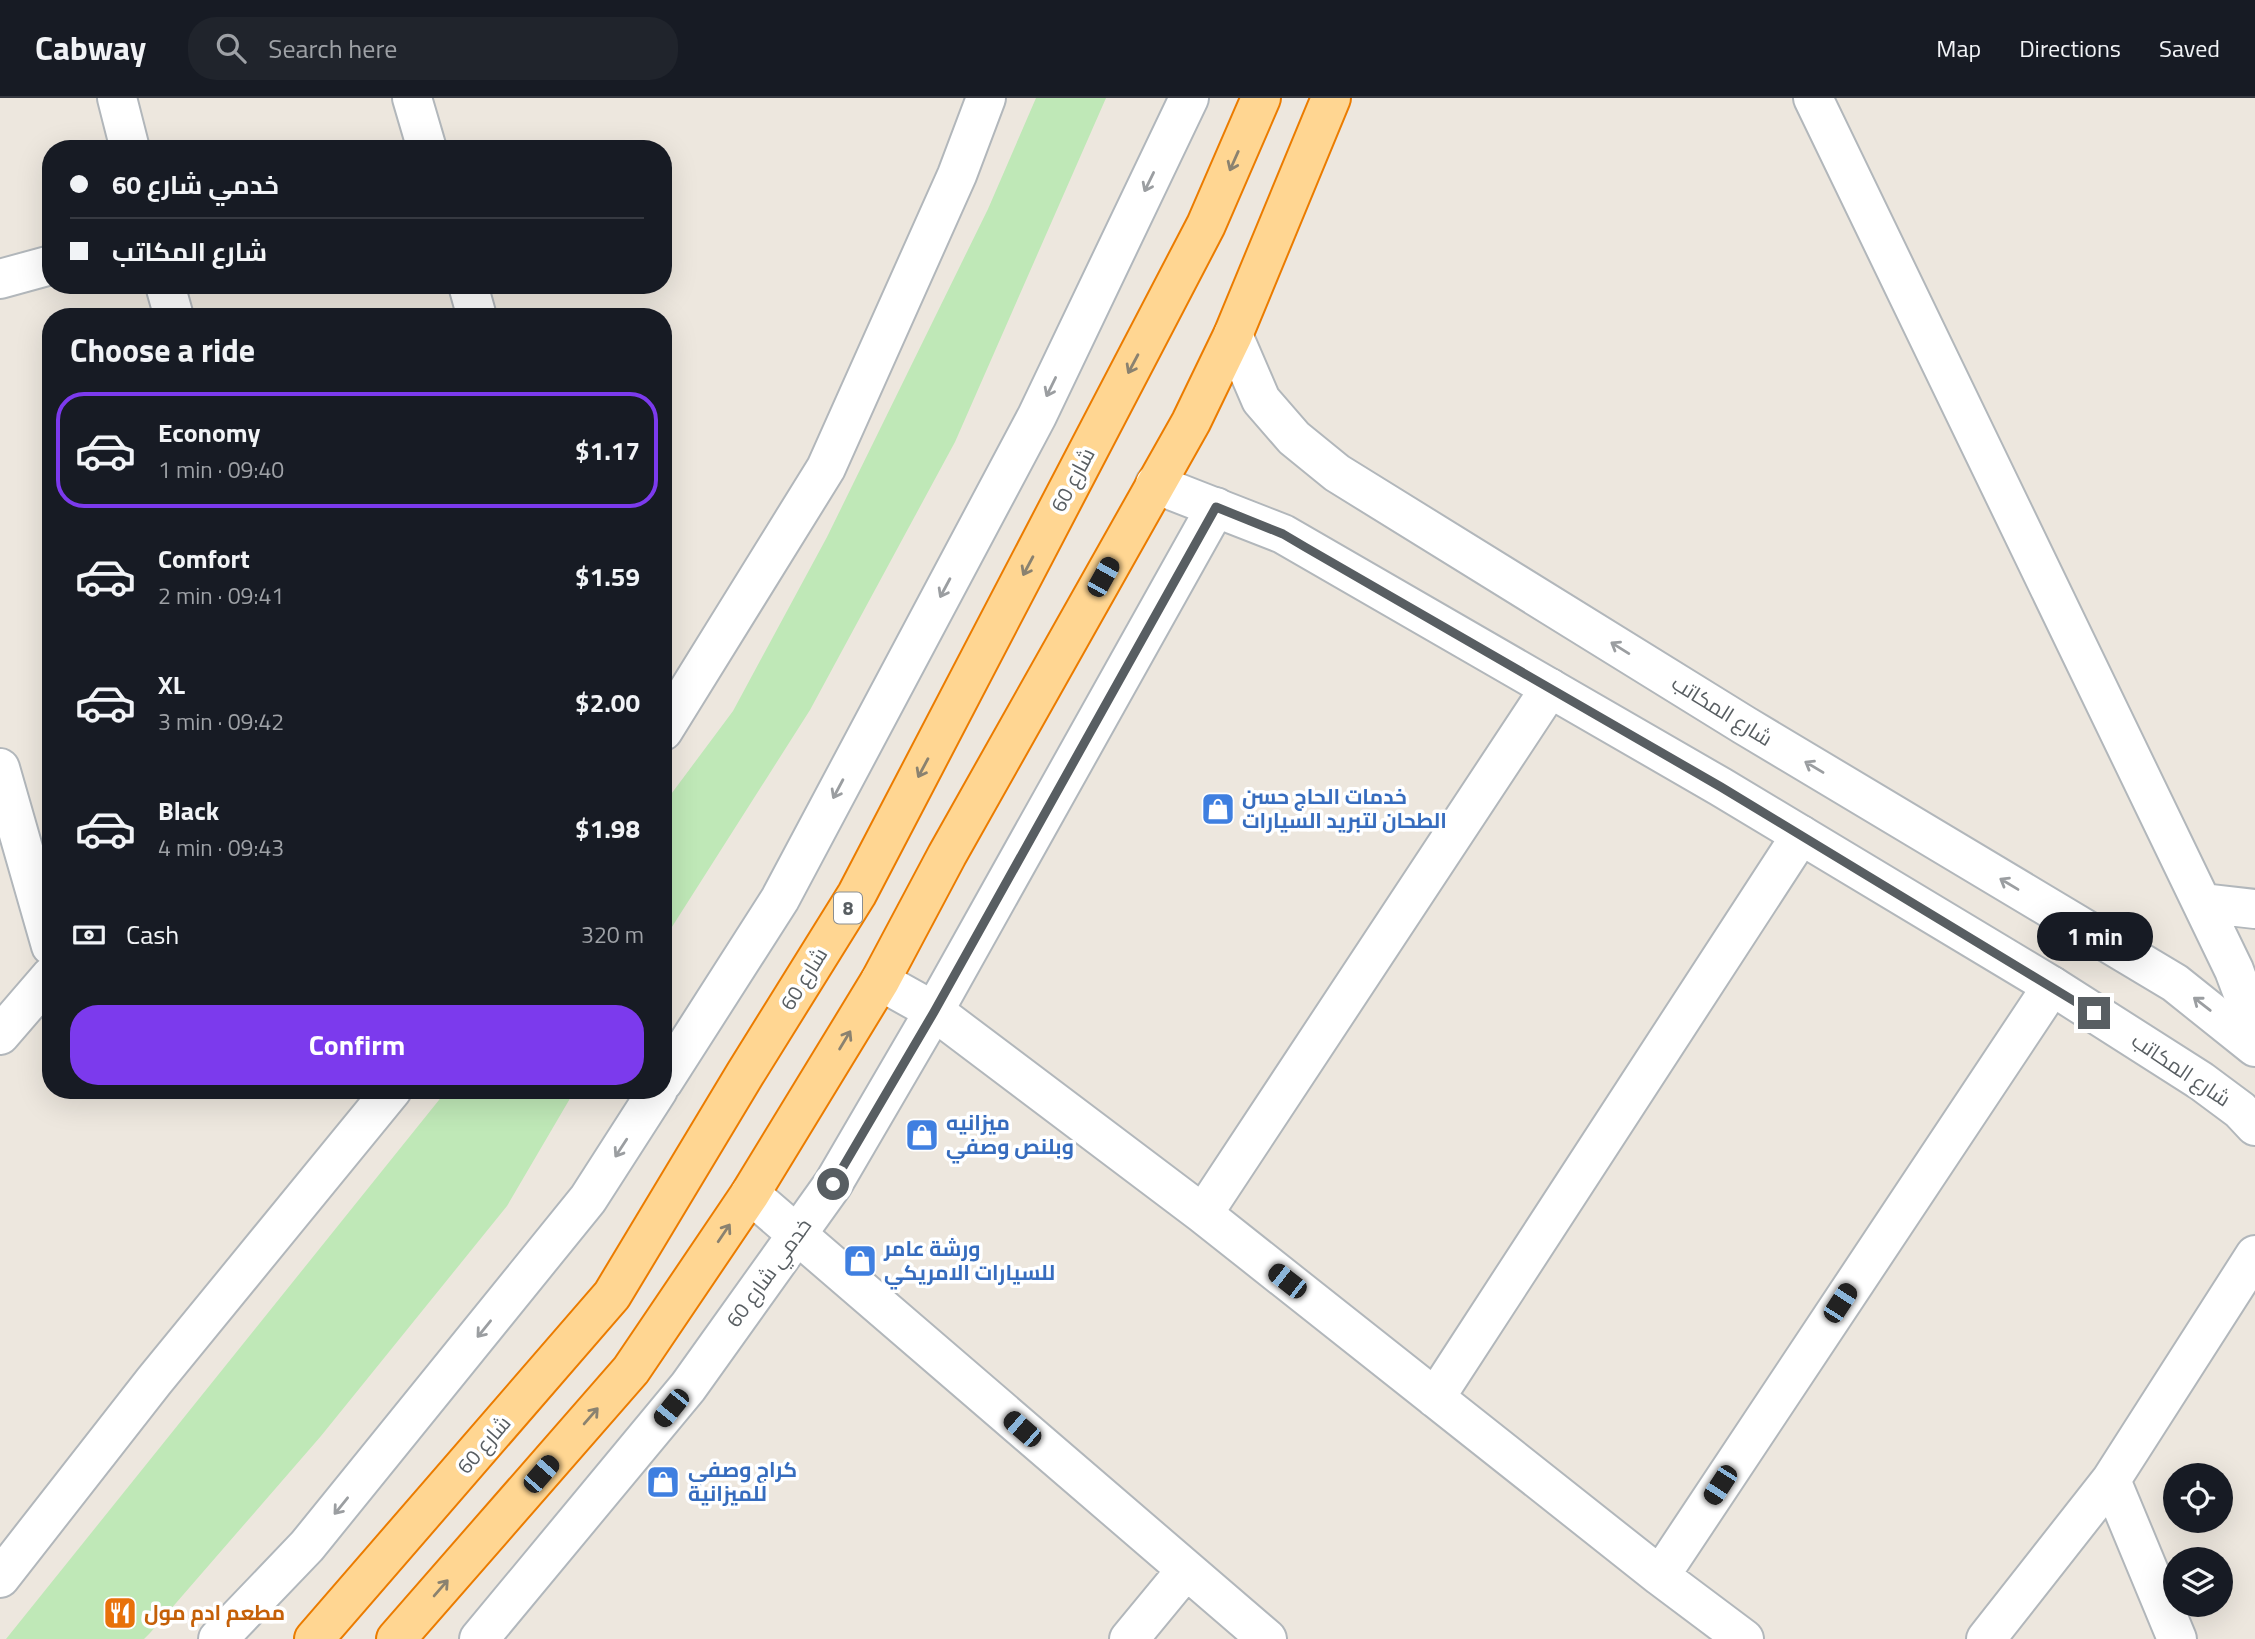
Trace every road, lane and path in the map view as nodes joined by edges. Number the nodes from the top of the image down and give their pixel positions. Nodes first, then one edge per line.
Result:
1 (117, 98) edge
2 (412, 98) edge
3 (986, 98) edge
4 (1189, 98) edge
5 (1261, 98) edge
6 (1331, 98) edge
7 (1813, 98) edge
8 (128, 140) edge
9 (424, 140) edge
10 (42, 267) edge
11 (0, 279) edge
12 (1233, 335) junction
13 (1154, 484) junction
14 (1216, 507) junction
15 (1550, 688) junction
16 (672, 716) edge
17 (0, 768) edge
18 (1801, 835) junction
19 (2202, 903) junction
20 (2255, 909) edge
21 (42, 915) edge
22 (880, 981) junction
23 (42, 986) edge
24 (2052, 986) junction
25 (934, 1012) junction
26 (2255, 1026) edge
27 (0, 1035) edge
28 (2255, 1047) edge
29 (672, 1068) edge
30 (385, 1099) edge
31 (652, 1099) edge
32 (2255, 1126) edge
33 (750, 1194) junction
34 (1203, 1214) junction
35 (797, 1234) junction
36 (2255, 1255) edge
37 (1436, 1398) junction
38 (2111, 1480) junction
39 (1186, 1570) junction
40 (1660, 1576) junction
41 (0, 1578) edge
42 (218, 1639) edge
43 (314, 1639) edge
44 (396, 1639) edge
45 (479, 1639) edge
46 (1129, 1639) edge
47 (1267, 1639) edge
48 (1744, 1639) edge
49 (1986, 1639) edge
50 (2177, 1639) edge

1 - 8 street
2 - 9 street
3 - 16 street
4 -> 29 street
5 -> 43 highway, شارع 60 / 8
6 - 12 highway
7 - 19 street
10 - 11 street
12 - 13 highway
28 -> 12 street, شارع المکاتب
13 - 14 street, شارع المکاتب
13 - 22 highway
14 - 15 street, شارع المکاتب
14 - 25 street, خدمي شارع 60
15 - 18 street, شارع المکاتب
15 - 34 street
17 - 21 street
18 - 24 street, شارع المکاتب
18 - 37 street
19 - 20 street
19 - 26 street
22 - 25 street
33 -> 22 highway
23 - 27 street
24 - 32 street, شارع المکاتب
24 - 40 street
25 - 34 street
25 - 35 street, خدمي شارع 60
30 - 41 street
31 -> 42 street
33 - 35 street
44 -> 33 highway
34 - 37 street
35 - 39 street
35 - 45 street, خدمي شارع 60
36 - 38 street
37 - 40 street
38 - 49 street
38 - 50 street
39 - 46 street
39 - 47 street
40 - 48 street

